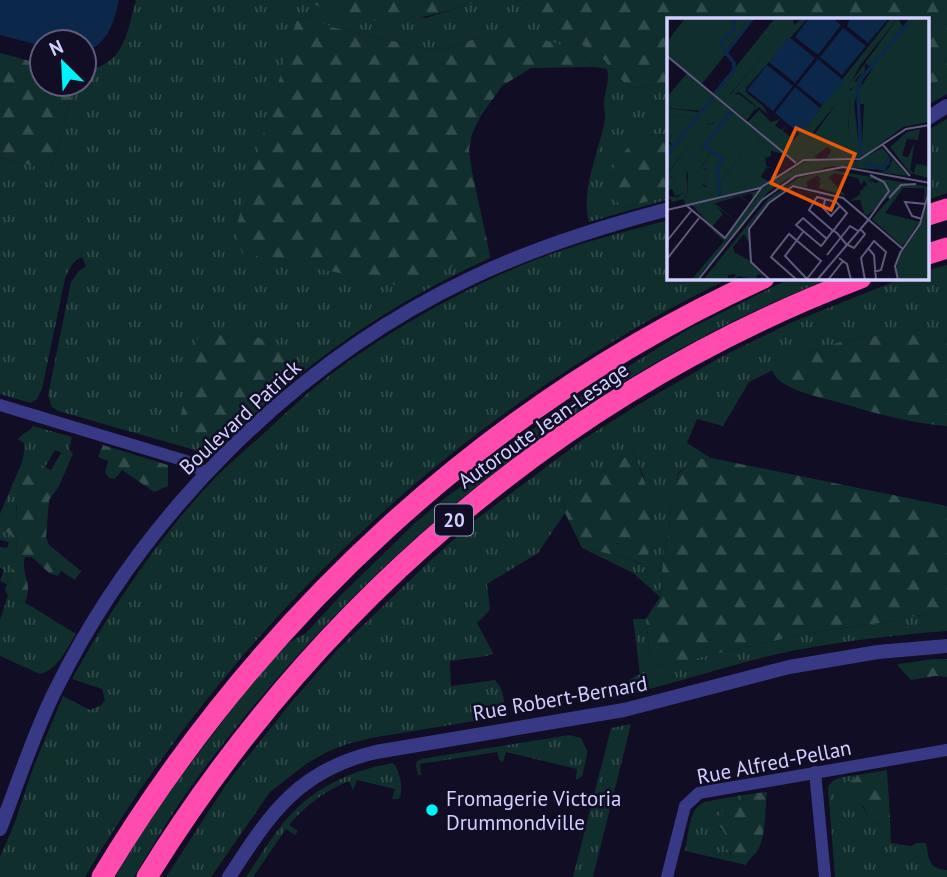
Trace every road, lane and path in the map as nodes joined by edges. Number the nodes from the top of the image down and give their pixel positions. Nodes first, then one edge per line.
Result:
1 (947, 106) edge
2 (930, 117) edge
3 (947, 209) edge
4 (667, 210) edge
5 (930, 214) edge
6 (947, 248) edge
7 (930, 253) edge
8 (760, 280) edge
9 (856, 280) edge
10 (0, 405) edge
11 (206, 473) junction
12 (947, 646) edge
13 (947, 750) edge
14 (815, 772) junction
15 (0, 829) edge
16 (102, 877) edge
17 (147, 877) edge
18 (229, 877) edge
19 (667, 877) edge
20 (825, 877) edge

1 - 2 street
3 - 5 highway
4 - 11 street, Boulevard Patrick
6 - 7 highway
8 - 16 highway, Autoroute Jean-Lesage / 20
9 - 17 highway, Autoroute Jean-Lesage / 20
10 - 11 street
11 - 15 street, Boulevard Patrick
12 - 18 street, Rue Robert-Bernard
13 - 14 street, Rue Alfred-Pellan
14 - 19 street, Rue Alfred-Pellan
14 - 20 street

